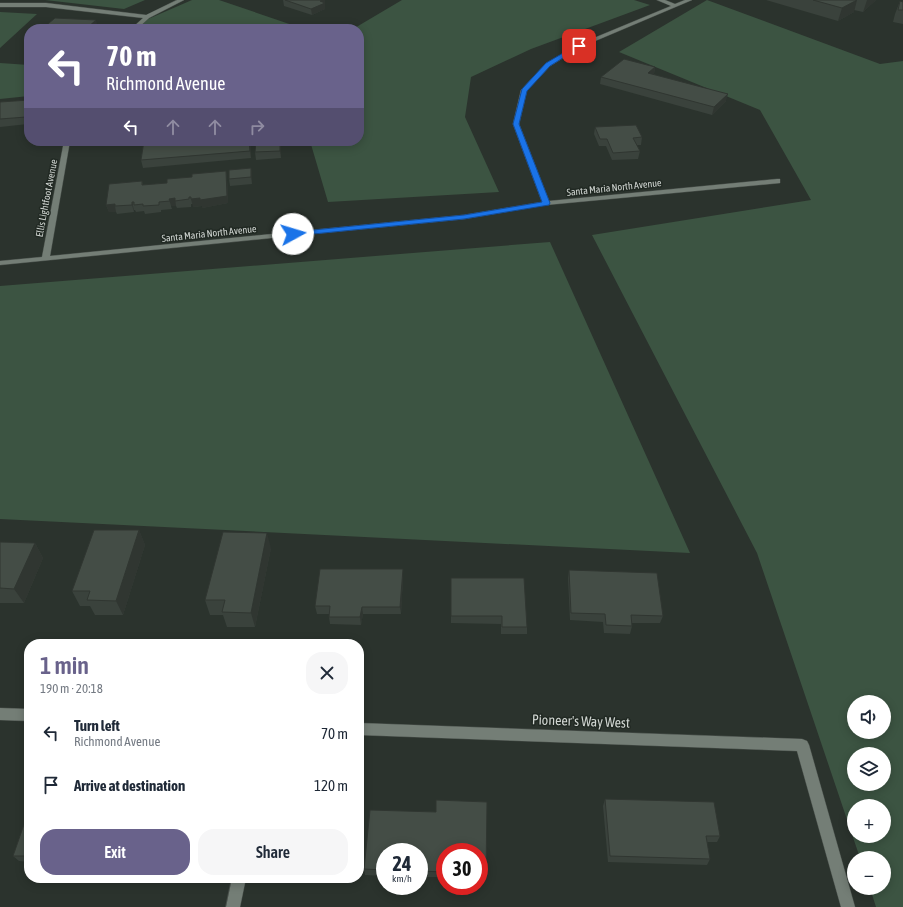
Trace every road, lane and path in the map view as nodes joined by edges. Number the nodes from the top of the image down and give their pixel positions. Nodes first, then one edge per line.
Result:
1 (181, 0) edge
2 (660, 0) edge
3 (689, 0) edge
4 (0, 5) edge
5 (676, 6) junction
6 (147, 17) junction
7 (139, 24) edge
8 (66, 146) edge
9 (777, 181) dead end
10 (546, 203) junction
11 (44, 259) junction
12 (0, 263) edge
13 (0, 714) edge
14 (24, 715) edge
15 (364, 729) edge
16 (238, 883) edge
17 (233, 907) edge
18 (848, 907) edge

1 - 6 street
2 - 5 street
3 - 5 street
4 - 6 street
5 - 10 street
6 - 7 street
8 - 11 street, Ellis Lightfoot Avenue
9 - 10 street, Santa Maria North Avenue
10 - 11 street, Santa Maria North Avenue
11 - 12 street, Santa Maria North Avenue
13 - 14 street
15 - 18 street, Pioneer's Way West
16 - 17 street

